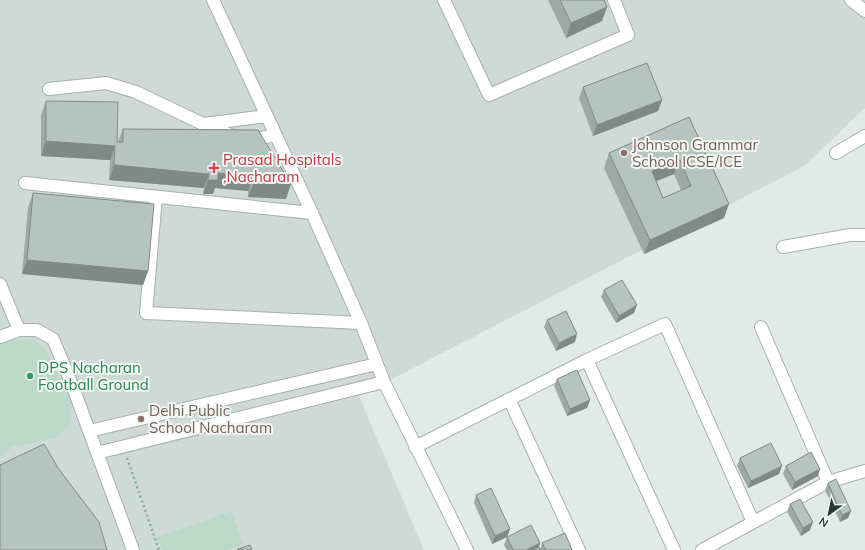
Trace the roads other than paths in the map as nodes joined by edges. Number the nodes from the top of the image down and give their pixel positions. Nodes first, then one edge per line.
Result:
1 (214, 0) edge
2 (444, 0) edge
3 (614, 0) edge
4 (851, 0) edge
5 (865, 11) edge
6 (49, 88) dead end
7 (267, 116) junction
8 (203, 124) junction
9 (276, 135) junction
10 (865, 136) edge
11 (836, 153) dead end
12 (25, 183) dead end
13 (156, 196) junction
14 (312, 213) junction
15 (865, 235) edge
16 (783, 247) dead end
17 (0, 284) edge
18 (361, 323) junction
19 (761, 327) dead end
20 (18, 330) junction
21 (0, 337) edge
22 (587, 360) junction
23 (377, 364) junction
24 (384, 382) junction
25 (509, 400) junction
26 (89, 431) junction
27 (415, 447) junction
28 (97, 453) junction
29 (865, 471) edge
30 (828, 482) junction
31 (754, 522) junction
32 (133, 550) edge
33 (467, 550) edge
34 (579, 550) edge
35 (674, 550) edge
36 (702, 550) edge

1 - 7 street
2 - 3 street
4 - 5 street
6 - 8 street
7 - 8 street
7 - 9 street
8 - 9 street
9 - 14 street
10 - 11 street
12 - 13 street
13 - 14 street
13 - 18 street
14 - 18 street
15 - 16 street
17 - 20 street
18 - 23 street
19 - 30 street
20 - 21 street
20 - 26 street
22 - 25 street
22 - 31 street
22 - 35 street
23 - 24 street
23 - 26 street
24 - 27 street
24 - 28 street
25 - 27 street
25 - 34 street
26 - 28 street
27 - 33 street
28 - 32 street
29 - 30 street
30 - 31 street
31 - 36 street

